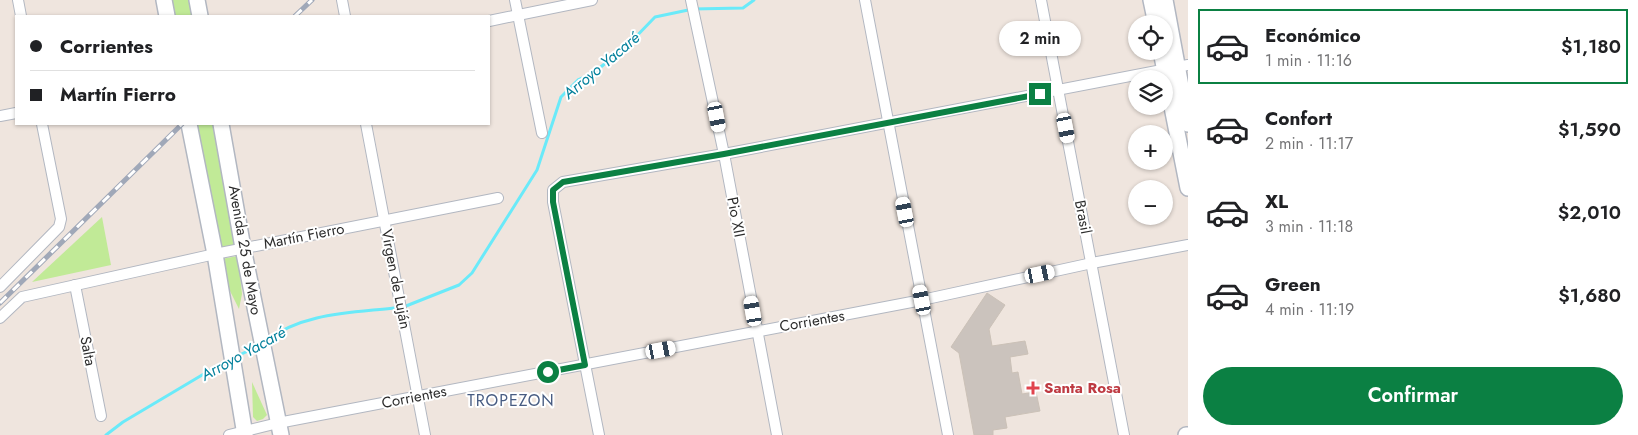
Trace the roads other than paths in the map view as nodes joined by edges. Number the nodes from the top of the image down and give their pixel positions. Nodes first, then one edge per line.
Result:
1 (18, 0) edge
2 (164, 0) edge
3 (197, 0) edge
4 (342, 0) edge
5 (514, 0) edge
6 (592, 0) edge
7 (691, 0) edge
8 (865, 0) edge
9 (1041, 0) edge
10 (1151, 0) edge
11 (1165, 0) edge
12 (21, 15) edge
13 (167, 15) edge
14 (200, 15) edge
15 (346, 15) edge
16 (1154, 15) edge
17 (517, 16) junction
18 (490, 21) edge
19 (1177, 67) edge
20 (1058, 90) junction
21 (15, 113) edge
22 (0, 116) edge
23 (888, 123) junction
24 (1188, 124) edge
25 (42, 125) edge
26 (189, 125) edge
27 (221, 125) edge
28 (366, 125) edge
29 (542, 133) dead end
30 (724, 154) junction
31 (1188, 188) edge
32 (498, 198) dead end
33 (385, 220) junction
34 (1188, 245) edge
35 (243, 248) junction
36 (215, 254) junction
37 (1092, 263) junction
38 (75, 285) junction
39 (0, 287) edge
40 (922, 300) junction
41 (0, 318) edge
42 (757, 331) junction
43 (585, 365) junction
44 (418, 397) junction
45 (101, 416) dead end
46 (279, 429) edge
47 (245, 433) edge
48 (229, 435) edge
49 (425, 435) edge
50 (599, 435) edge
51 (777, 435) edge
52 (948, 435) edge
53 (1124, 435) edge

1 - 12 street
2 - 13 main road
3 - 14 main road
4 - 15 street
5 - 17 street
6 - 17 street
7 - 30 street, Pio XII
8 - 23 street
9 - 20 street, Brasil
10 - 16 main road
11 - 19 main road
17 - 18 street
17 - 29 street
19 - 20 street
19 - 24 main road
19 - 31 main road
20 - 23 street
20 - 37 street, Brasil
21 - 22 street
23 - 30 street
23 - 40 street
25 - 39 street
26 - 36 main road, Avenida 25 de Mayo
27 - 35 main road, Avenida 25 de Mayo
28 - 33 street, Virgen de Luján
30 - 42 street, Pio XII
30 - 43 street
32 - 33 street, Martín Fierro
33 - 35 street, Martín Fierro
33 - 44 street, Virgen de Luján
34 - 37 street, Corrientes
35 - 36 street, Martín Fierro
35 - 46 main road, Avenida 25 de Mayo
36 - 38 street, Martín Fierro
36 - 47 main road, Avenida 25 de Mayo
37 - 40 street, Corrientes
37 - 53 street, Brasil
38 - 41 street, Martín Fierro
38 - 45 street, Salta
40 - 42 street, Corrientes
40 - 52 street
42 - 43 street, Corrientes
42 - 51 street, Pio XII
43 - 44 street, Corrientes
43 - 50 street
44 - 46 street, Corrientes
44 - 49 street, Virgen de Luján
46 - 47 street, Corrientes
47 - 48 street, Corrientes

